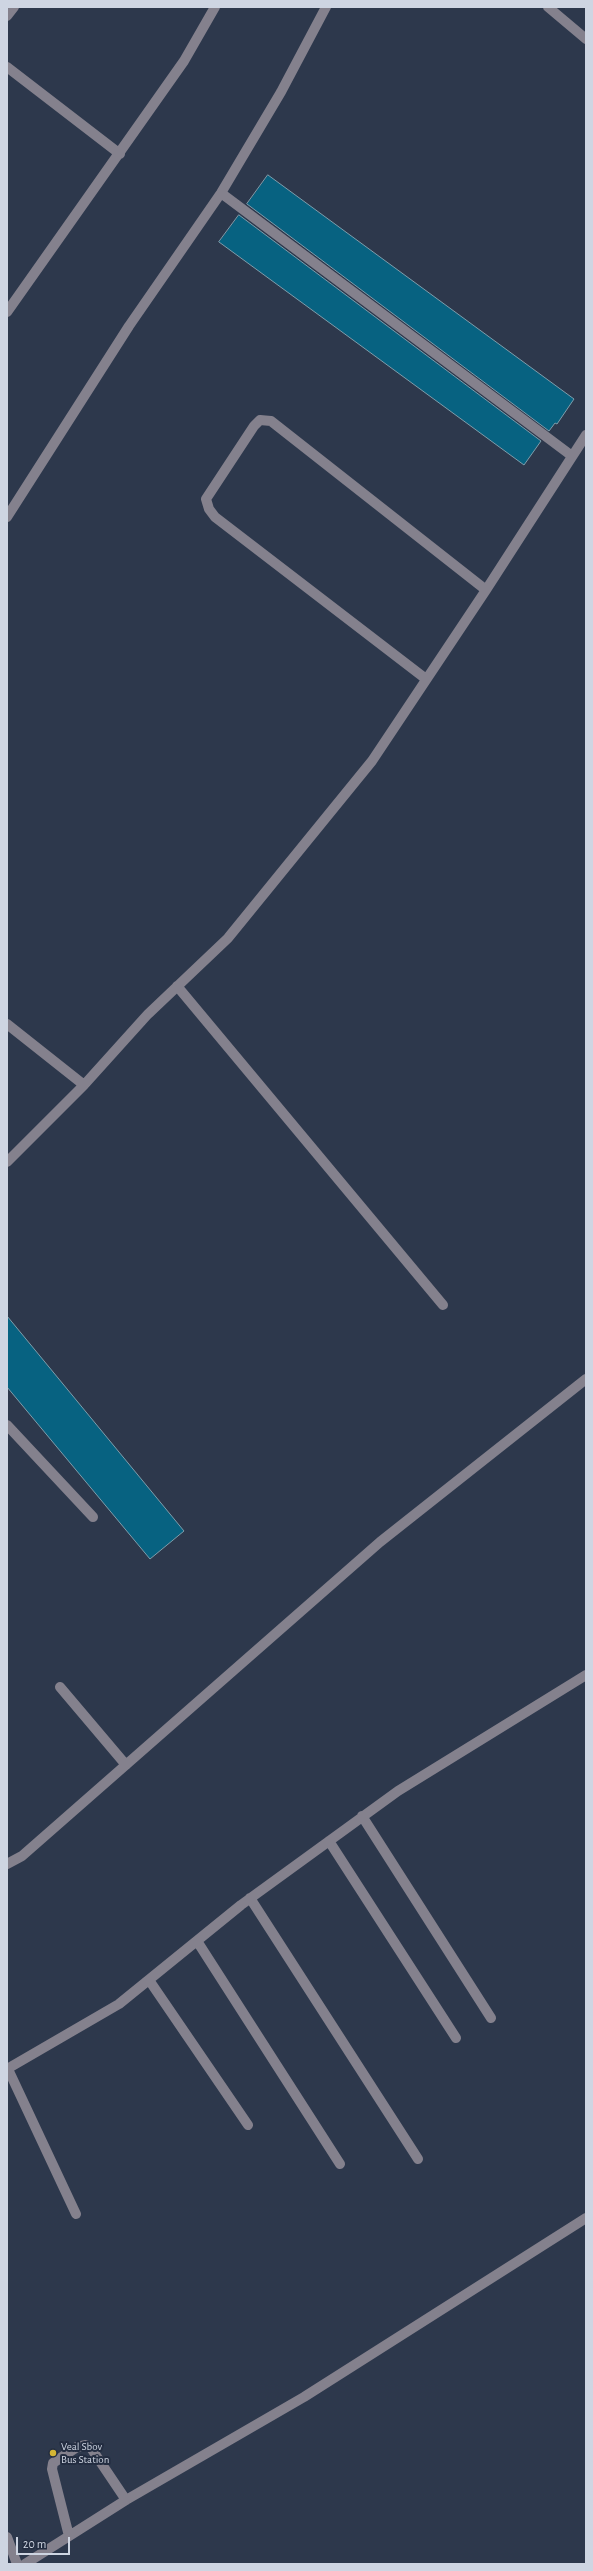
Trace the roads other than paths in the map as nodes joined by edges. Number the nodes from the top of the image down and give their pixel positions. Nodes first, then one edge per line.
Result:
1 (14, 7) edge
2 (214, 7) edge
3 (326, 7) edge
4 (548, 7) edge
5 (7, 16) edge
6 (586, 39) edge
7 (7, 67) edge
8 (120, 154) junction
9 (221, 193) junction
10 (7, 312) edge
11 (586, 434) edge
12 (572, 456) junction
13 (7, 517) edge
14 (486, 590) junction
15 (426, 679) junction
16 (178, 986) junction
17 (7, 1024) edge
18 (84, 1085) junction
19 (7, 1162) edge
20 (443, 1305) dead end
21 (586, 1379) edge
22 (7, 1426) edge
23 (93, 1517) dead end
24 (586, 1675) edge
25 (60, 1687) dead end
26 (126, 1765) junction
27 (362, 1816) junction
28 (329, 1841) junction
29 (7, 1864) edge
30 (250, 1898) junction
31 (196, 1941) junction
32 (148, 1980) junction
33 (491, 2018) dead end
34 (456, 2038) dead end
35 (7, 2069) edge
36 (248, 2125) dead end
37 (418, 2159) dead end
38 (340, 2164) dead end
39 (76, 2214) dead end
40 (586, 2218) edge
41 (126, 2500) junction
42 (69, 2536) junction
43 (7, 2537) edge
44 (17, 2564) edge
45 (25, 2564) edge

1 - 5 street
2 - 8 street
3 - 9 street
4 - 6 street
7 - 8 street
8 - 10 street
9 - 12 street
9 - 13 street
11 - 12 street
12 - 14 street
14 - 15 street
14 - 15 street
15 - 16 street
16 - 18 street
16 - 20 street
17 - 18 street
18 - 19 street
21 - 26 street
22 - 23 street
24 - 27 street
25 - 26 street
26 - 29 street
27 - 28 street
27 - 33 street
28 - 30 street
28 - 34 street
30 - 31 street
30 - 37 street
31 - 32 street
31 - 38 street
32 - 35 street
32 - 36 street
35 - 39 street
40 - 41 street
41 - 42 street
41 - 42 street
42 - 45 street
43 - 44 street

